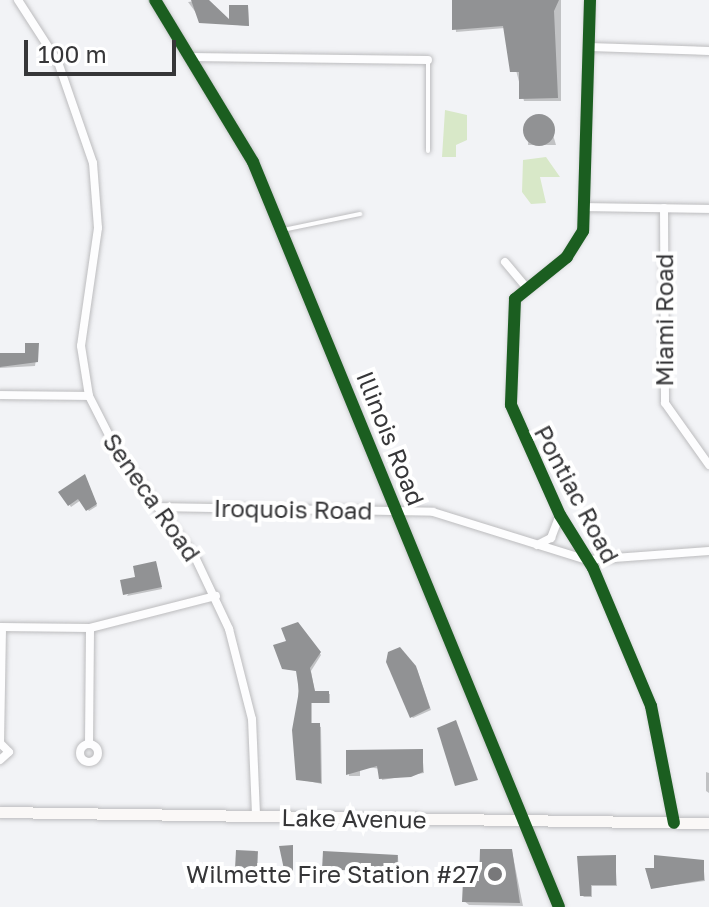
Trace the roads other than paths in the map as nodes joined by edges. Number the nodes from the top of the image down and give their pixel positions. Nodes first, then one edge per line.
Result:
1 (18, 0) edge
2 (155, 0) edge
3 (590, 0) edge
4 (589, 47) junction
5 (709, 51) edge
6 (190, 57) junction
7 (428, 60) joint
8 (428, 151) dead end
9 (584, 207) junction
10 (664, 208) junction
11 (709, 209) edge
12 (360, 214) dead end
13 (281, 230) junction
14 (505, 262) dead end
15 (524, 285) junction
16 (0, 395) edge
17 (89, 396) junction
18 (709, 465) edge
19 (158, 507) junction
20 (397, 511) junction
21 (560, 515) junction
22 (536, 545) junction
23 (708, 551) edge
24 (587, 560) junction
25 (216, 596) junction
26 (1, 627) edge
27 (90, 628) junction
28 (0, 743) edge
29 (89, 744) dead end
30 (0, 760) edge
31 (0, 812) edge
32 (256, 816) junction
33 (525, 821) junction
34 (674, 823) junction
35 (709, 823) edge
36 (559, 907) edge

1 - 17 street, Seneca Road
2 - 6 street, Illinois Road
3 - 4 street
4 - 5 street
4 - 9 street
6 - 7 street
6 - 13 street, Illinois Road
7 - 8 lane
9 - 10 street
9 - 15 street
10 - 11 street
10 - 18 street, Miami Road
12 - 13 lane
13 - 20 street, Illinois Road
14 - 15 street
15 - 21 street, Pontiac Road
16 - 17 street
17 - 19 street, Seneca Road
19 - 20 street, Iroquois Road
19 - 25 street, Seneca Road
20 - 22 street, Iroquois Road
20 - 33 street, Illinois Road
21 - 22 street, Pontiac Road
21 - 24 street, Pontiac Road
22 - 24 street, Iroquois Road
23 - 24 street, Iroquois Road
24 - 34 street, Pontiac Road
25 - 27 street
25 - 32 street, Seneca Road
26 - 27 street
26 - 28 street
27 - 29 street
28 - 30 street
31 - 32 main road, Lake Avenue
32 - 33 main road, Lake Avenue
33 - 34 main road, Lake Avenue
33 - 36 street, Illinois Road
34 - 35 main road, Lake Avenue

